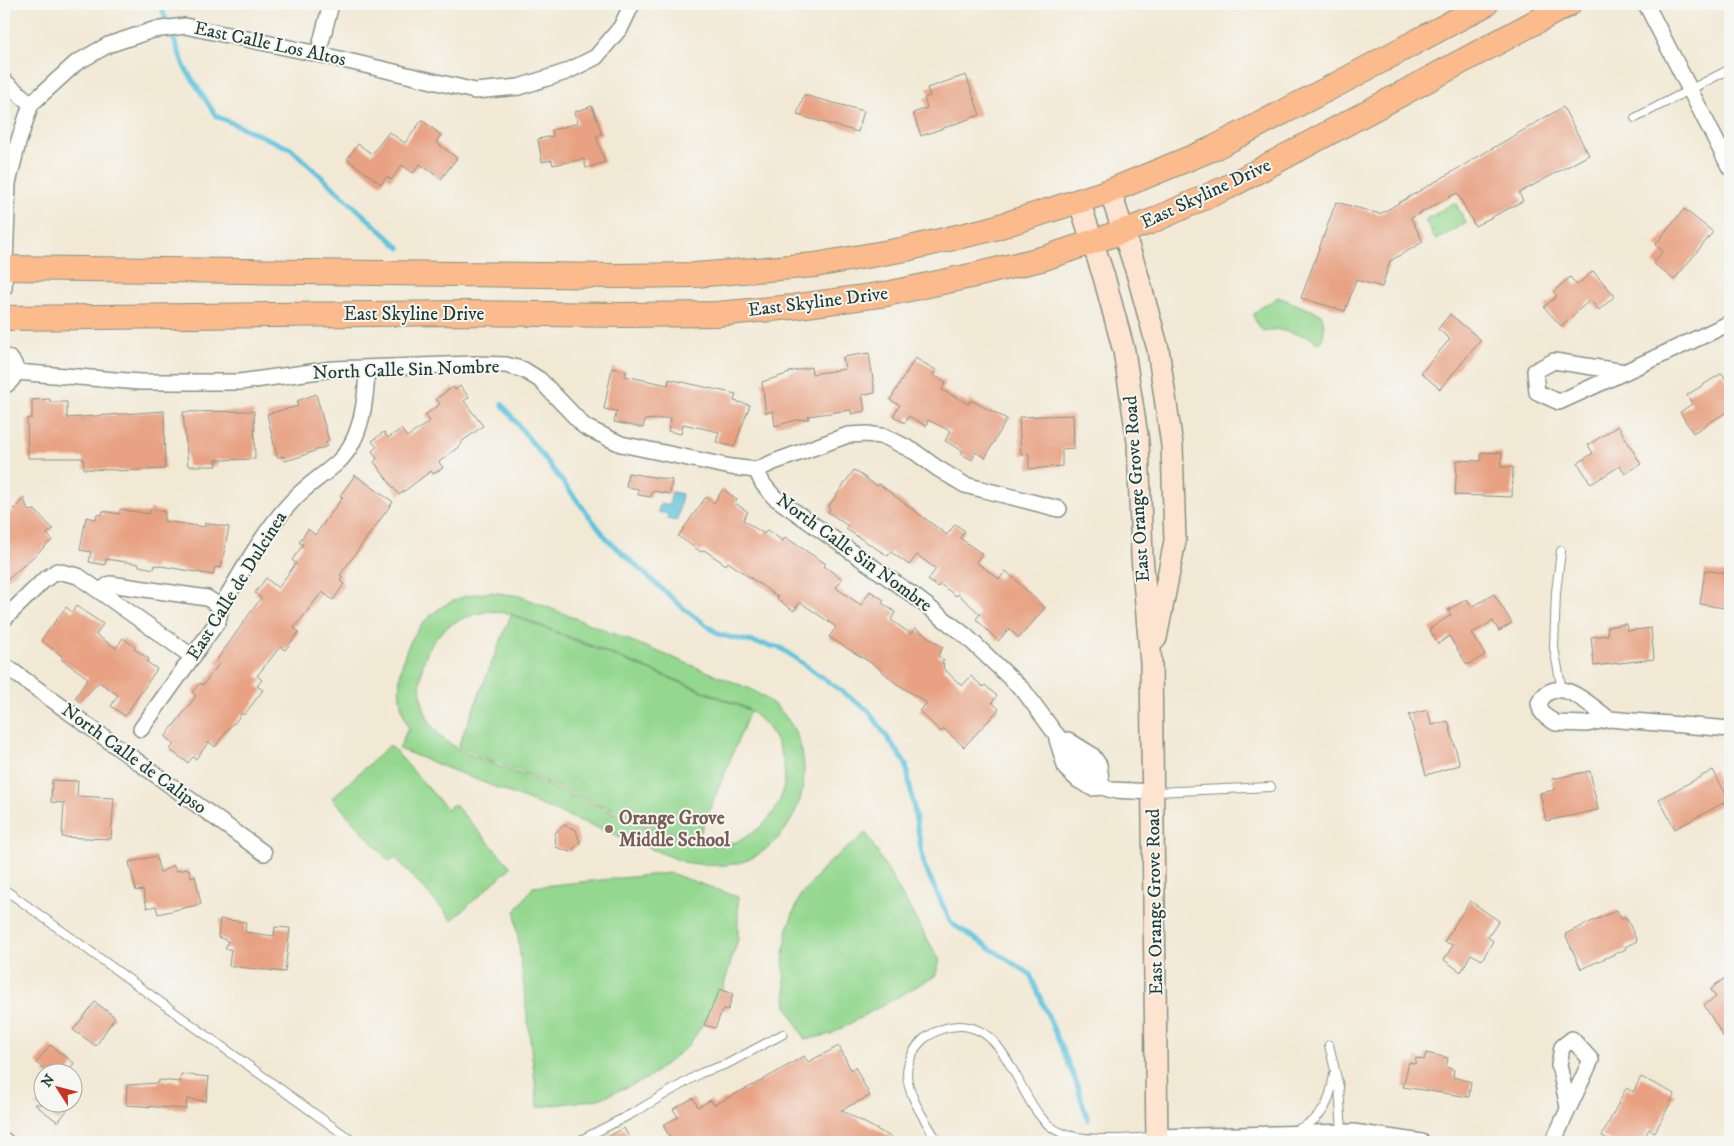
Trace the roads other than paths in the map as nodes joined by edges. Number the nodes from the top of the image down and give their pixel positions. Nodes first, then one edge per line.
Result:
1 (331, 4) edge
2 (632, 4) edge
3 (1486, 4) edge
4 (1569, 4) edge
5 (1646, 4) edge
6 (318, 54) junction
7 (1730, 69) edge
8 (4, 81) edge
9 (1690, 90) junction
10 (31, 104) junction
11 (1635, 118) dead end
12 (1730, 168) edge
13 (1110, 191) junction
14 (1079, 201) junction
15 (1124, 231) junction
16 (1093, 242) junction
17 (4, 268) edge
18 (4, 288) edge
19 (4, 318) edge
20 (1730, 323) edge
21 (4, 356) edge
22 (367, 369) junction
23 (16, 372) junction
24 (1625, 372) junction
25 (4, 386) edge
26 (756, 470) junction
27 (1059, 509) dead end
28 (1561, 551) dead end
29 (100, 591) junction
30 (222, 607) junction
31 (4, 619) edge
32 (193, 657) junction
33 (1151, 663) junction
34 (4, 665) edge
35 (1562, 690) junction
36 (1609, 719) junction
37 (141, 729) dead end
38 (1730, 729) edge
39 (1056, 733) junction
40 (1271, 787) dead end
41 (1102, 788) junction
42 (1154, 792) junction
43 (264, 853) dead end
44 (4, 888) edge
45 (783, 1034) dead end
46 (1329, 1045) dead end
47 (1335, 1069) junction
48 (1568, 1107) dead end
49 (1342, 1132) junction
50 (1289, 1133) junction
51 (1086, 1140) edge
52 (1157, 1140) edge
53 (354, 1142) edge
54 (577, 1142) edge
55 (938, 1142) edge
56 (1422, 1142) edge
57 (1553, 1142) edge

1 - 6 street
2 - 6 street, East Calle Los Altos
3 - 13 main road, East Skyline Drive
4 - 15 main road, East Skyline Drive
5 - 9 street
6 - 10 street, East Calle Los Altos
7 - 9 lane
8 - 10 street
9 - 11 lane
9 - 12 street
10 - 17 street, East Calle Los Altos
13 - 14 main road, East Skyline Drive
13 - 15 main road, East Orange Grove Road
14 - 16 main road, East Orange Grove Road
14 - 17 main road, East Skyline Drive
15 - 16 main road, East Skyline Drive
15 - 33 main road, East Orange Grove Road
16 - 19 main road, East Skyline Drive
16 - 33 main road, East Orange Grove Road
17 - 18 street, East Calle Los Altos
20 - 24 street
21 - 23 street
22 - 23 street, North Calle Sin Nombre
22 - 26 street, North Calle Sin Nombre
22 - 30 street, East Calle de Dulcinea
23 - 25 street
24 - 24 street
26 - 27 street
26 - 39 street, North Calle Sin Nombre
28 - 35 lane
29 - 30 street
29 - 31 street
29 - 32 street
30 - 32 street, East Calle de Dulcinea
32 - 37 street, East Calle de Dulcinea
33 - 42 main road, East Orange Grove Road
34 - 43 street, North Calle de Calipso
35 - 36 street
35 - 36 street
36 - 38 street
39 - 41 street, North Calle Sin Nombre
39 - 41 street, North Calle Sin Nombre
40 - 42 lane
41 - 42 street, North Calle Sin Nombre
42 - 52 main road, East Orange Grove Road
44 - 53 lane
45 - 54 lane
46 - 47 lane
47 - 49 lane
47 - 50 lane
48 - 57 street
49 - 50 street
49 - 56 street
50 - 52 street
51 - 52 lane
51 - 55 lane

